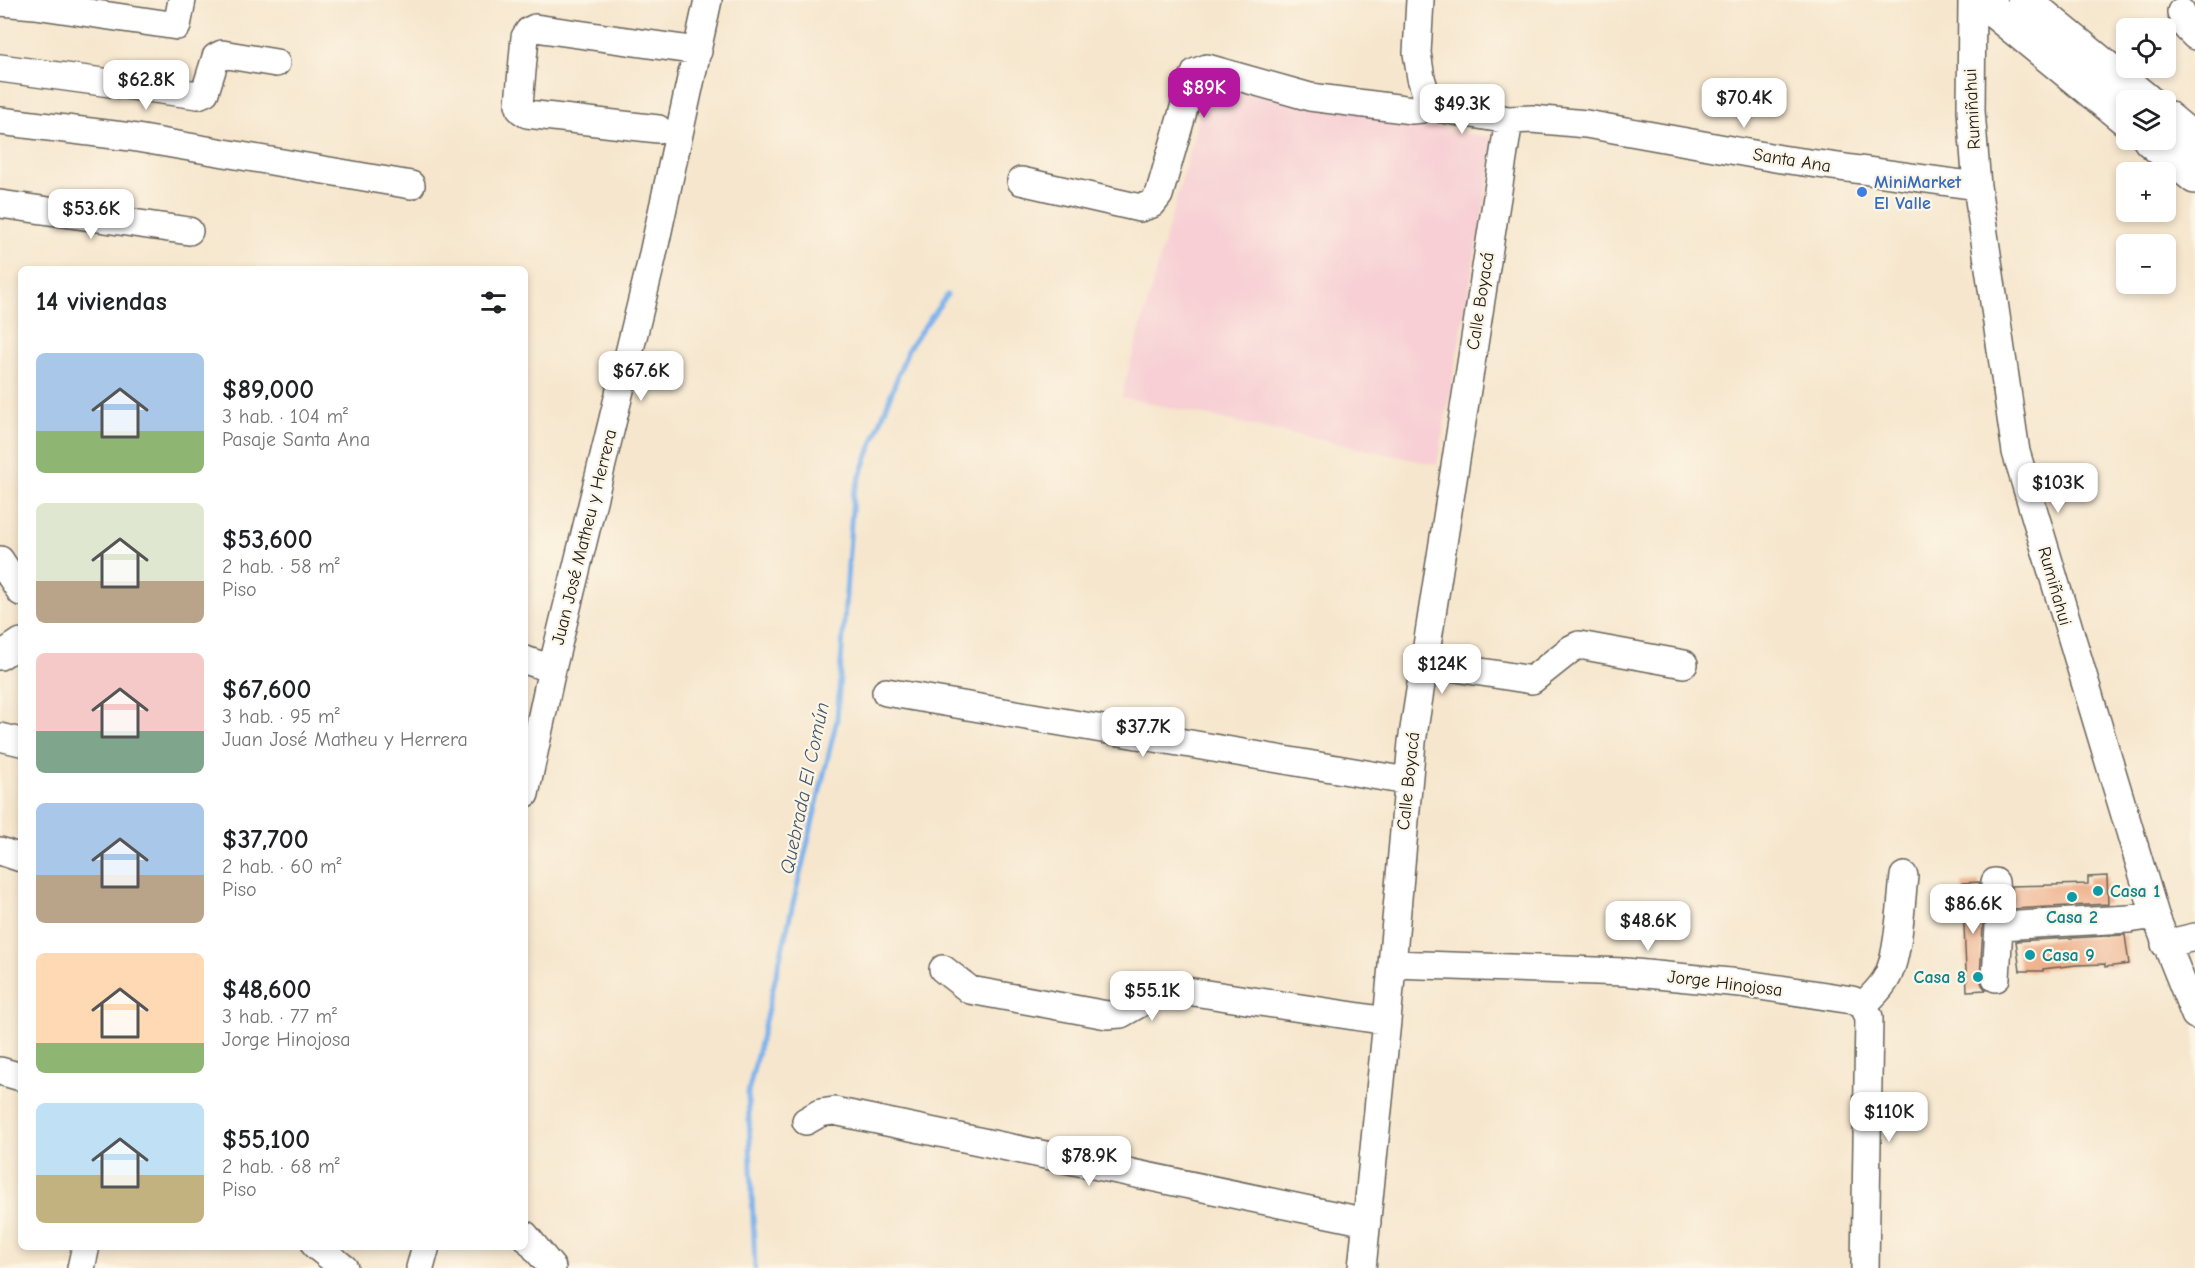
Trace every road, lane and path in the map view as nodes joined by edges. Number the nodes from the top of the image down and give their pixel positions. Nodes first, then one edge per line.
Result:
1 (182, 0) edge
2 (708, 0) edge
3 (1420, 0) edge
4 (1972, 0) edge
5 (1980, 0) edge
6 (2024, 0) edge
7 (23, 2) edge
8 (2181, 12) dead end
9 (2195, 36) edge
10 (698, 51) junction
11 (276, 63) dead end
12 (0, 68) edge
13 (2134, 90) edge
14 (1432, 104) junction
15 (2116, 111) edge
16 (1509, 120) junction
17 (0, 121) edge
18 (2176, 125) edge
19 (658, 129) dead end
20 (2195, 141) edge
21 (2162, 150) edge
22 (2195, 177) edge
23 (1021, 181) dead end
24 (411, 185) dead end
25 (1977, 186) junction
26 (0, 204) edge
27 (189, 231) dead end
28 (0, 560) edge
29 (18, 587) edge
30 (18, 644) edge
31 (0, 656) edge
32 (528, 661) edge
33 (1424, 663) junction
34 (1684, 664) dead end
35 (552, 669) junction
36 (886, 692) dead end
37 (0, 737) edge
38 (18, 741) edge
39 (528, 780) edge
40 (1407, 781) junction
41 (0, 851) edge
42 (18, 857) edge
43 (1904, 876) dead end
44 (1995, 882) dead end
45 (2155, 915) junction
46 (1999, 926) junction
47 (2195, 937) edge
48 (2165, 944) junction
49 (1392, 964) junction
50 (943, 969) dead end
51 (1996, 978) dead end
52 (1866, 1011) junction
53 (2195, 1015) edge
54 (1387, 1021) junction
55 (0, 1071) edge
56 (18, 1076) edge
57 (806, 1121) dead end
58 (1367, 1222) junction
59 (528, 1239) edge
60 (85, 1250) edge
61 (321, 1250) edge
62 (425, 1250) edge
63 (81, 1268) edge
64 (344, 1268) edge
65 (420, 1268) edge
66 (552, 1268) edge
67 (1362, 1268) edge
68 (1865, 1268) edge

1 - 7 street
2 - 10 street, Juan José Matheu y Herrera
3 - 14 street
4 - 25 street, Rumiñahui
5 - 15 main road
6 - 13 main road
8 - 9 street
10 - 19 street
10 - 35 street, Juan José Matheu y Herrera
11 - 12 street
14 - 16 street, Santa Ana
14 - 23 street
16 - 25 street, Santa Ana
16 - 33 street, Calle Boyacá
17 - 24 street
18 - 20 main road
21 - 22 main road
25 - 45 street, Rumiñahui
26 - 27 street
28 - 29 street
30 - 31 street
32 - 35 street
33 - 34 street
33 - 40 street, Calle Boyacá
35 - 39 street, Juan José Matheu y Herrera
36 - 40 street
37 - 38 street
40 - 49 street, Calle Boyacá
41 - 42 street
43 - 52 street
44 - 46 street
45 - 46 street
45 - 48 street, Rumiñahui
46 - 51 street
47 - 48 street
48 - 53 street, Rumiñahui
49 - 52 street, Jorge Hinojosa
49 - 54 street, Calle Boyacá
50 - 54 street
52 - 68 street
54 - 58 street, Calle Boyacá
55 - 56 street
57 - 58 street
58 - 67 street, Calle Boyacá
59 - 66 street
60 - 63 street
61 - 64 street
62 - 65 street

